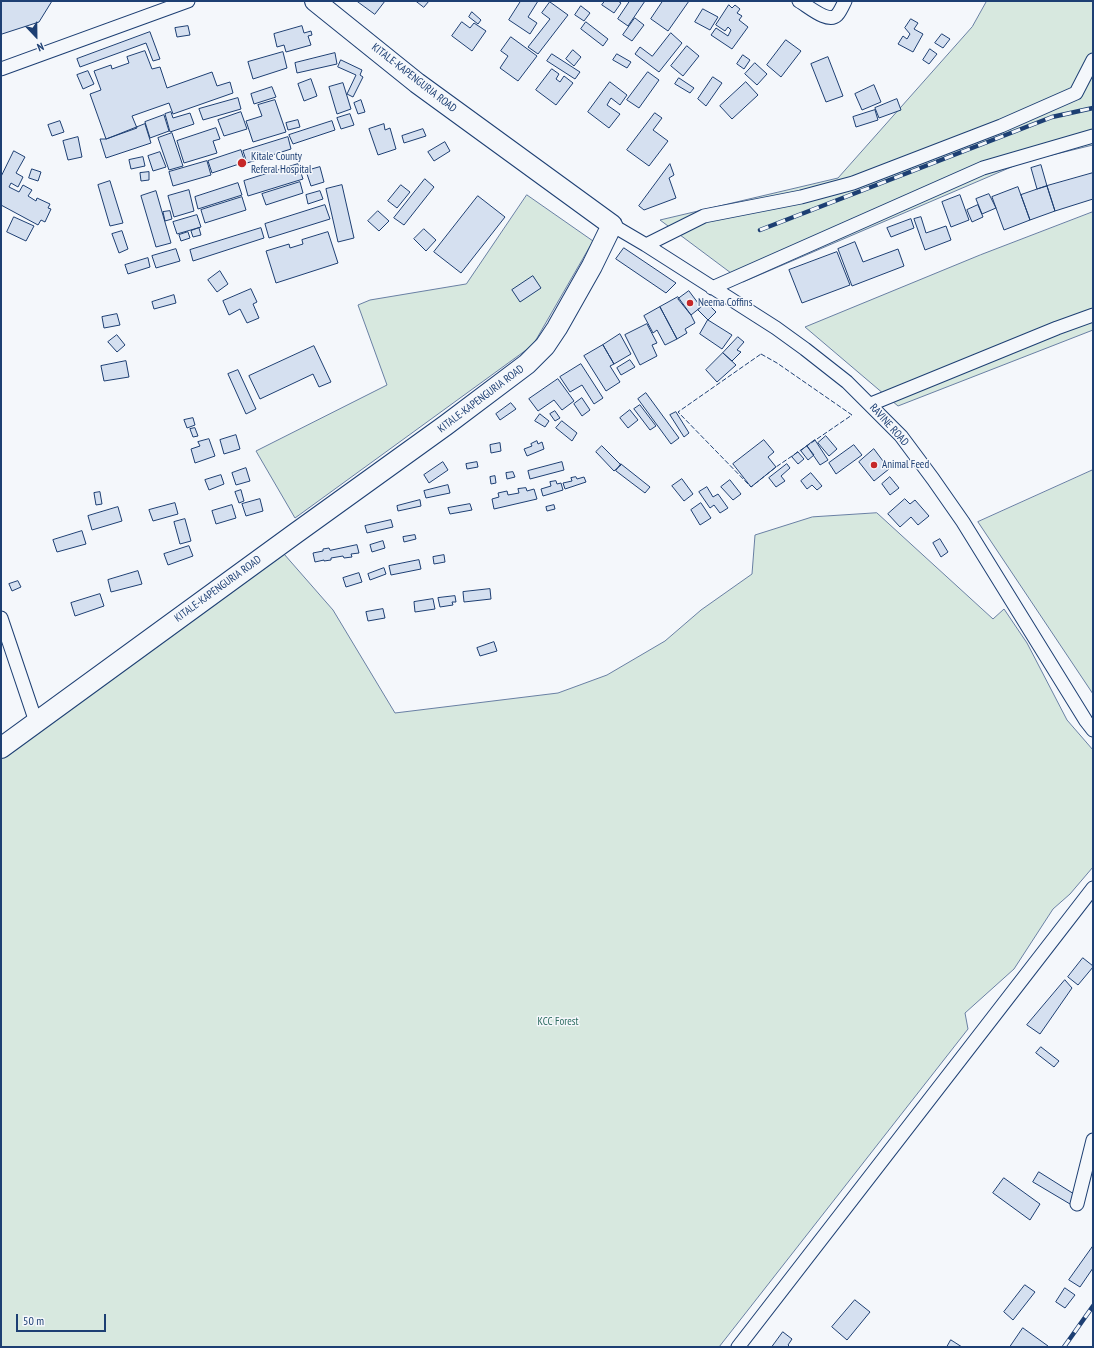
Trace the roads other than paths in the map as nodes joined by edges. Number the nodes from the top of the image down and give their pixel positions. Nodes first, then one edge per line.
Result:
1 (188, 1) edge
2 (315, 1) edge
3 (799, 1) edge
4 (845, 1) edge
5 (1093, 60) edge
6 (1, 69) edge
7 (1093, 136) edge
8 (612, 225) junction
9 (646, 245) junction
10 (712, 288) junction
11 (1093, 315) edge
12 (871, 404) junction
13 (1, 618) edge
14 (36, 722) junction
15 (1093, 730) edge
16 (1, 748) edge
17 (1093, 888) edge
18 (1093, 1140) edge
19 (1077, 1204) dead end
20 (738, 1347) edge

1 - 6 street
2 - 8 highway, KITALE-KAPENGURIA ROAD
3 - 4 street
5 - 9 street
7 - 10 street
8 - 9 street, RAVINE ROAD
8 - 14 highway, KITALE-KAPENGURIA ROAD
9 - 10 street, RAVINE ROAD
10 - 12 street, RAVINE ROAD
11 - 12 street
12 - 15 street, RAVINE ROAD
13 - 14 street
14 - 16 highway, KITALE-KAPENGURIA ROAD
17 - 20 street
18 - 19 street

